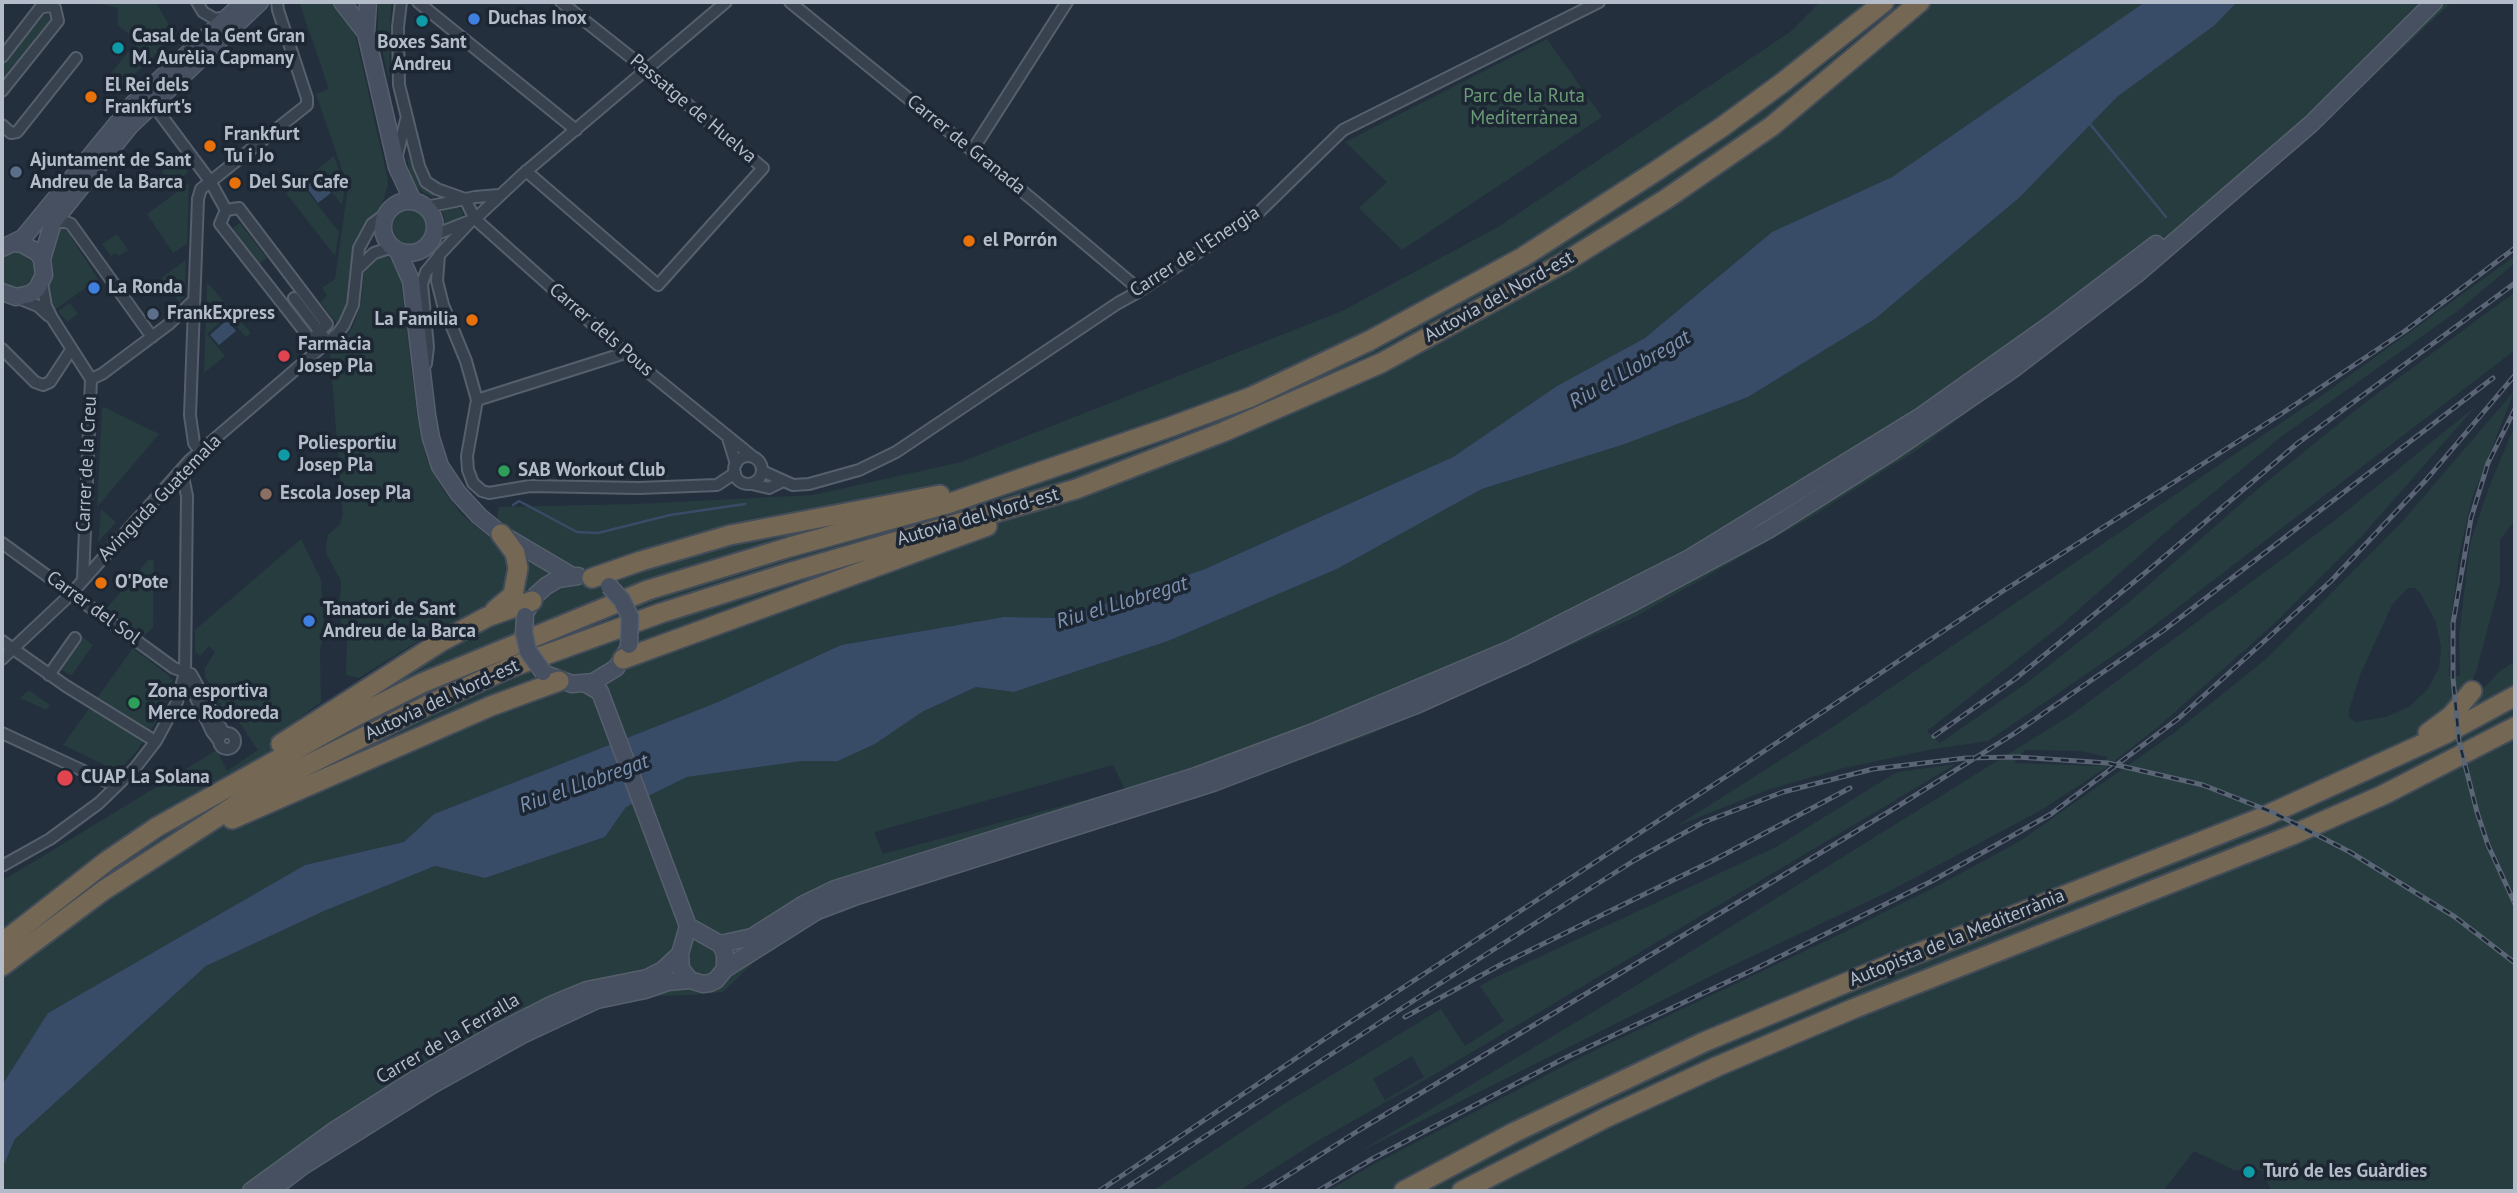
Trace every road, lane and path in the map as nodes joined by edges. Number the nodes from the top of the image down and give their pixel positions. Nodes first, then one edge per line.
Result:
1 (197, 2) edge
2 (244, 2) edge
3 (260, 2) edge
4 (267, 2) edge
5 (342, 2) edge
6 (368, 2) edge
7 (401, 2) edge
8 (418, 2) edge
9 (561, 2) edge
10 (726, 2) edge
11 (790, 2) edge
12 (1067, 2) edge
13 (1599, 2) edge
14 (1884, 2) edge
15 (1920, 2) edge
16 (2421, 2) edge
17 (2434, 2) edge
18 (277, 6) edge
19 (227, 17) junction
20 (366, 33) junction
21 (2, 57) edge
22 (76, 58) dead end
23 (647, 70) junction
24 (2, 91) edge
25 (152, 103) junction
26 (407, 118) junction
27 (2, 125) edge
28 (576, 130) junction
29 (972, 151) junction
30 (396, 164) junction
31 (526, 172) junction
32 (214, 179) junction
33 (499, 195) junction
34 (465, 199) junction
35 (420, 204) junction
36 (390, 209) junction
37 (226, 210) junction
38 (472, 220) junction
39 (53, 222) junction
40 (434, 236) junction
41 (6, 245) edge
42 (396, 249) junction
43 (421, 250) junction
44 (439, 255) junction
45 (42, 259) junction
46 (357, 269) junction
47 (411, 281) junction
48 (42, 283) junction
49 (1138, 292) junction
50 (7, 295) edge
51 (294, 298) dead end
52 (193, 302) junction
53 (51, 318) junction
54 (169, 324) junction
55 (193, 333) junction
56 (322, 335) junction
57 (152, 338) junction
58 (2, 349) edge
59 (71, 350) junction
60 (625, 353) junction
61 (91, 379) junction
62 (424, 380) junction
63 (477, 400) junction
64 (728, 439) junction
65 (200, 451) junction
66 (753, 457) junction
67 (735, 468) junction
68 (762, 471) junction
69 (179, 477) junction
70 (783, 481) junction
71 (1010, 483) junction
72 (752, 484) junction
73 (1076, 489) junction
74 (502, 534) junction
75 (2, 543) edge
76 (536, 554) junction
77 (572, 576) junction
78 (83, 580) junction
79 (600, 582) junction
80 (546, 586) junction
81 (71, 594) junction
82 (529, 608) junction
83 (487, 617) junction
84 (75, 638) dead end
85 (2, 641) edge
86 (12, 649) junction
87 (626, 652) junction
88 (2, 659) edge
89 (185, 672) junction
90 (49, 675) junction
91 (551, 676) junction
92 (607, 676) junction
93 (585, 684) junction
94 (2472, 691) dead end
95 (600, 692) junction
96 (2515, 696) edge
97 (2515, 727) edge
98 (2, 733) edge
99 (222, 737) dead end
100 (150, 738) dead end
101 (2515, 741) edge
102 (2401, 755) junction
103 (116, 786) junction
104 (2383, 795) junction
105 (192, 807) junction
106 (177, 844) junction
107 (2, 866) edge
108 (688, 926) junction
109 (714, 940) junction
110 (2, 943) edge
111 (682, 950) junction
112 (2, 966) edge
113 (725, 969) junction
114 (690, 980) junction
115 (251, 1191) edge
116 (270, 1191) edge
117 (1404, 1191) edge
118 (1462, 1191) edge

1 - 19 street
2 - 19 street
3 - 25 street
4 - 18 street
5 - 20 street
6 - 20 street
7 - 26 street
8 - 28 street
9 - 23 street, Passatge de Huelva
10 - 23 street
11 - 29 street, Carrer de Granada
12 - 29 street
13 - 49 street, Carrer de l'Energia
14 - 71 highway, Autovia del Nord-est
15 - 73 highway, Autovia del Nord-est
16 - 109 street
17 - 113 street
18 - 32 street
19 - 41 street
20 - 30 street
21 - 24 street
22 - 27 street
23 - 28 street
23 - 31 street, Passatge de Huelva
25 - 32 street
25 - 39 street
26 - 30 street
26 - 34 street
28 - 31 street
29 - 49 street, Carrer de Granada
30 - 35 street
30 - 36 street
31 - 33 street
32 - 37 street
32 - 52 street
33 - 34 street
33 - 38 street
34 - 35 street
34 - 38 street
35 - 36 street
35 - 40 street
36 - 42 street
36 - 46 street, Avinguda Guatemala
37 - 56 street
37 - 56 street
38 - 40 street
38 - 44 street
38 - 60 street, Carrer dels Pous
39 - 45 street
39 - 57 street
40 - 43 street
41 - 45 street
42 - 43 street
42 - 46 street
42 - 47 street
43 - 47 street
44 - 62 street
44 - 63 street
45 - 48 street
46 - 65 street, Avinguda Guatemala
47 - 62 street
48 - 50 street
48 - 53 street, Carrer de la Creu
49 - 70 street, Carrer de l'Energia
50 - 53 street, Carrer de la Creu
51 - 56 street
52 - 54 street
52 - 55 street
53 - 59 street, Carrer de la Creu
54 - 55 street
54 - 57 street
55 - 65 street
57 - 61 street
58 - 59 street
59 - 61 street, Carrer de la Creu
60 - 63 street
60 - 64 street, Carrer dels Pous
61 - 78 street, Carrer de la Creu
62 - 74 street
63 - 67 street
64 - 66 street, Carrer dels Pous
64 - 67 street
65 - 69 street, Avinguda Guatemala
66 - 67 street
66 - 68 street
67 - 72 street
68 - 70 street, Carrer de l'Energia
68 - 72 street
69 - 78 street, Avinguda Guatemala
69 - 89 street
70 - 72 street, Carrer de l'Energia
71 - 79 highway
71 - 105 highway, Autovia del Nord-est
73 - 87 highway
73 - 106 highway, Autovia del Nord-est
74 - 76 street
74 - 83 highway
75 - 81 street, Carrer del Sol
76 - 77 street
76 - 80 street
77 - 79 street
77 - 80 street
78 - 81 street, Avinguda Guatemala
79 - 87 street, bridge
80 - 82 street
81 - 86 street, Avinguda Guatemala
81 - 89 street, Carrer del Sol
82 - 83 highway
82 - 91 street, bridge
83 - 105 highway
84 - 90 street
85 - 86 street
86 - 88 street, Avinguda Guatemala
86 - 90 street
87 - 92 street
89 - 99 street
89 - 103 street
90 - 100 street
91 - 93 street
91 - 106 highway
92 - 93 street
92 - 95 street
93 - 95 street
94 - 102 highway
95 - 108 street
96 - 102 highway, Autopista de la Mediterrània
97 - 104 highway, Autopista de la Mediterrània
98 - 103 street
101 - 104 highway
102 - 117 highway, Autopista de la Mediterrània
103 - 107 street
104 - 118 highway, Autopista de la Mediterrània
105 - 110 highway, Autovia del Nord-est
106 - 112 highway, Autovia del Nord-est
108 - 109 street
108 - 111 street
109 - 111 street
109 - 113 street
111 - 114 street
111 - 115 street, Carrer de la Ferralla
113 - 114 street
114 - 116 street, Carrer de la Ferralla

